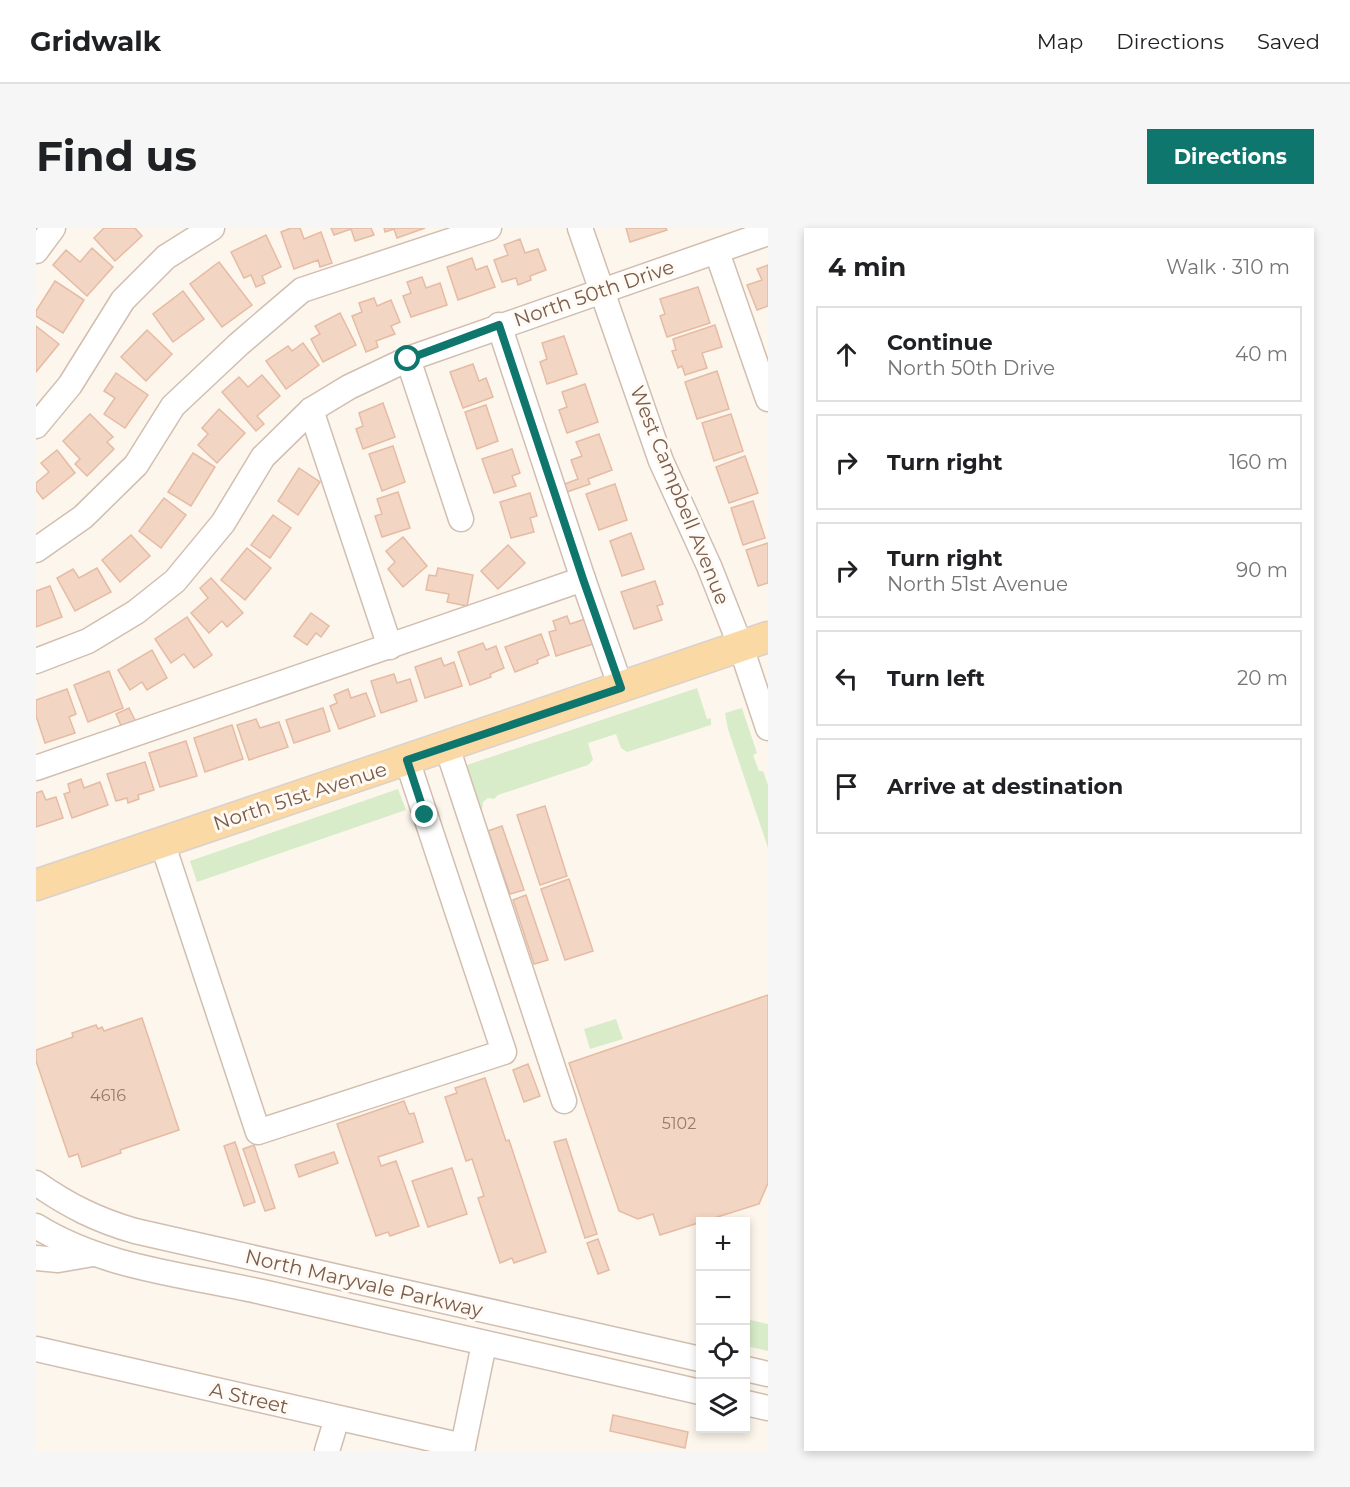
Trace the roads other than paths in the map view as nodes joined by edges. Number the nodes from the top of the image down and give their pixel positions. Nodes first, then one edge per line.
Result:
1 (52, 228) edge
2 (212, 228) edge
3 (489, 228) edge
4 (580, 228) edge
5 (768, 233) edge
6 (36, 251) edge
7 (717, 252) junction
8 (602, 291) junction
9 (499, 325) junction
10 (408, 359) junction
11 (768, 399) edge
12 (311, 410) junction
13 (36, 426) edge
14 (461, 519) dead end
15 (36, 550) edge
16 (583, 579) junction
17 (755, 642) edge
18 (390, 647) junction
19 (36, 661) edge
20 (621, 688) junction
21 (768, 728) edge
22 (447, 747) junction
23 (407, 760) junction
24 (36, 768) edge
25 (162, 842) junction
26 (36, 885) edge
27 (564, 1101) dead end
28 (36, 1183) edge
29 (36, 1226) edge
30 (94, 1254) junction
31 (36, 1258) edge
32 (484, 1344) junction
33 (36, 1349) edge
34 (670, 1353) junction
35 (696, 1358) edge
36 (750, 1370) edge
37 (768, 1374) edge
38 (695, 1391) edge
39 (750, 1404) edge
40 (768, 1408) edge
41 (337, 1418) junction
42 (462, 1448) edge
43 (327, 1451) edge

1 - 6 street
2 - 13 street
3 - 15 street
4 - 8 street, West Campbell Avenue
5 - 7 street, North 50th Drive
7 - 8 street, North 50th Drive
7 - 11 street
8 - 9 street, North 50th Drive
8 - 17 street, West Campbell Avenue
9 - 10 street, North 50th Drive
9 - 16 street
10 - 12 street, North 50th Drive
10 - 14 street
12 - 18 street
12 - 19 street, North 50th Drive
16 - 18 street
16 - 20 street
17 - 20 main road, North 51st Avenue
17 - 21 street, West Campbell Avenue
18 - 24 street
20 - 22 main road, North 51st Avenue
22 - 23 main road, North 51st Avenue
22 - 27 street
23 - 25 main road, North 51st Avenue
23 - 25 street
25 - 26 main road, North 51st Avenue
28 - 34 street, North Maryvale Parkway
29 - 30 street, North Maryvale Parkway
30 - 31 street, North Maryvale Parkway
30 - 32 street, North Maryvale Parkway
32 - 38 street, North Maryvale Parkway
32 - 42 street
33 - 41 street, A Street
34 - 35 street, North Maryvale Parkway
34 - 38 street
36 - 37 street
39 - 40 street
41 - 42 street, A Street
41 - 43 street

